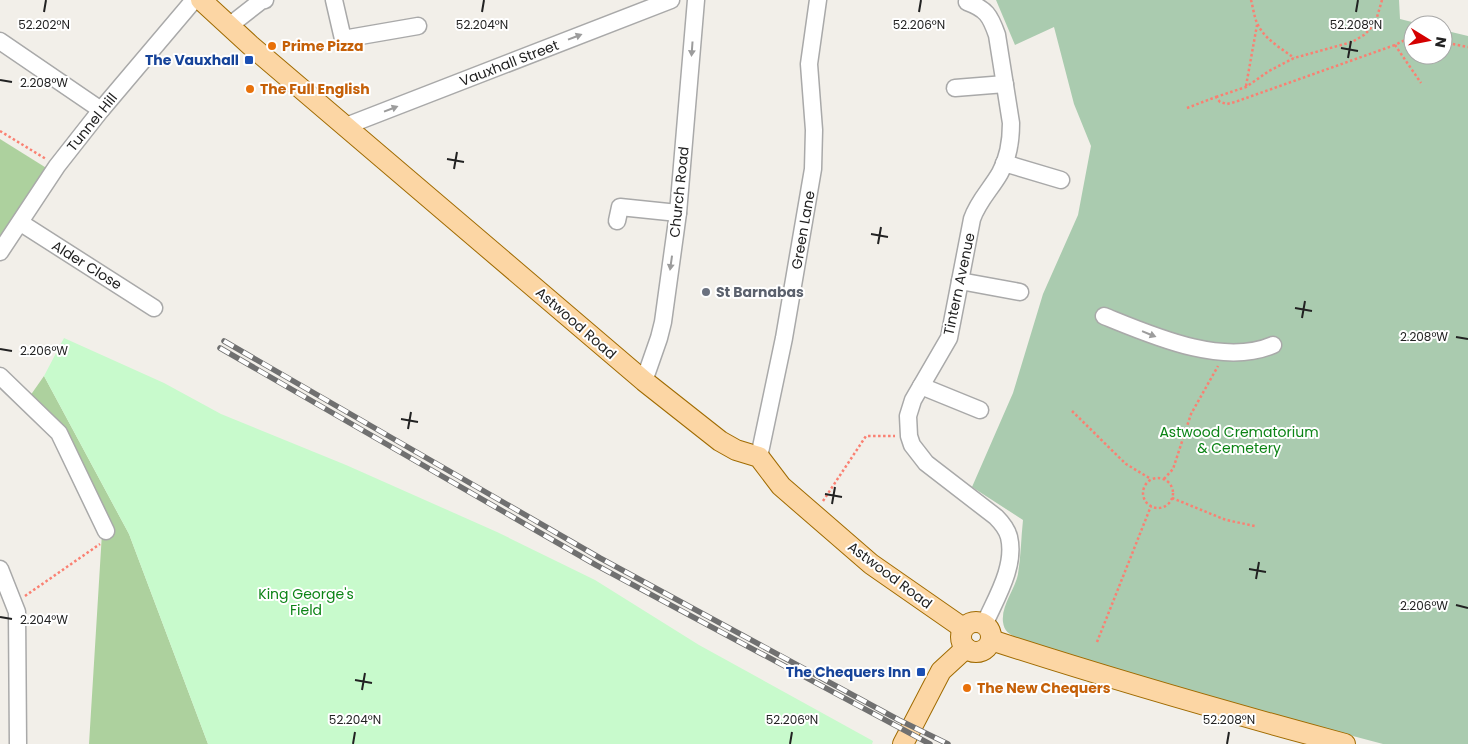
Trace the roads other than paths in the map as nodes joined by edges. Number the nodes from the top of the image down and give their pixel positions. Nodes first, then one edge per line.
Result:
1 (194, 0) edge
2 (201, 0) edge
3 (265, 0) edge
4 (334, 0) edge
5 (672, 0) edge
6 (696, 0) edge
7 (818, 0) edge
8 (967, 2) dead end
9 (229, 26) junction
10 (418, 26) dead end
11 (0, 41) edge
12 (1005, 84) junction
13 (955, 88) dead end
14 (101, 110) junction
15 (346, 126) junction
16 (1004, 163) junction
17 (1061, 180) dead end
18 (678, 213) junction
19 (617, 221) dead end
20 (21, 223) junction
21 (0, 252) edge
22 (960, 281) junction
23 (1020, 292) dead end
24 (154, 308) dead end
25 (1104, 316) dead end
26 (1273, 345) dead end
27 (0, 376) edge
28 (644, 381) junction
29 (921, 386) junction
30 (980, 410) dead end
31 (759, 457) junction
32 (106, 531) road end
33 (0, 569) edge
34 (963, 628) junction
35 (988, 632) junction
36 (966, 648) junction
37 (18, 744) edge
38 (902, 744) edge
39 (1345, 744) edge

1 - 14 street, Tunnel Hill
2 - 9 main road, Astwood Road
3 - 9 street
4 - 10 street
15 -> 5 street, Vauxhall Street
6 -> 18 street, Church Road
7 - 31 street, Green Lane
8 - 12 street, Tintern Avenue
9 - 15 main road, Astwood Road
11 - 14 street
12 - 13 street
12 - 16 street, Tintern Avenue
14 - 20 street, Tunnel Hill
15 - 28 main road, Astwood Road
16 - 17 street
16 - 22 street, Tintern Avenue
18 - 19 street
18 -> 28 street, Church Road
20 - 21 street, Tunnel Hill
20 - 24 street, Alder Close
22 - 23 street
22 - 29 street, Tintern Avenue
25 -> 26 street
27 - 32 street
28 - 31 main road, Astwood Road
29 - 30 street
29 - 35 street, Tintern Avenue
31 - 34 main road, Astwood Road
33 - 37 street
34 - 35 main road
34 - 36 main road
35 - 36 main road
35 - 39 main road
36 - 38 main road

